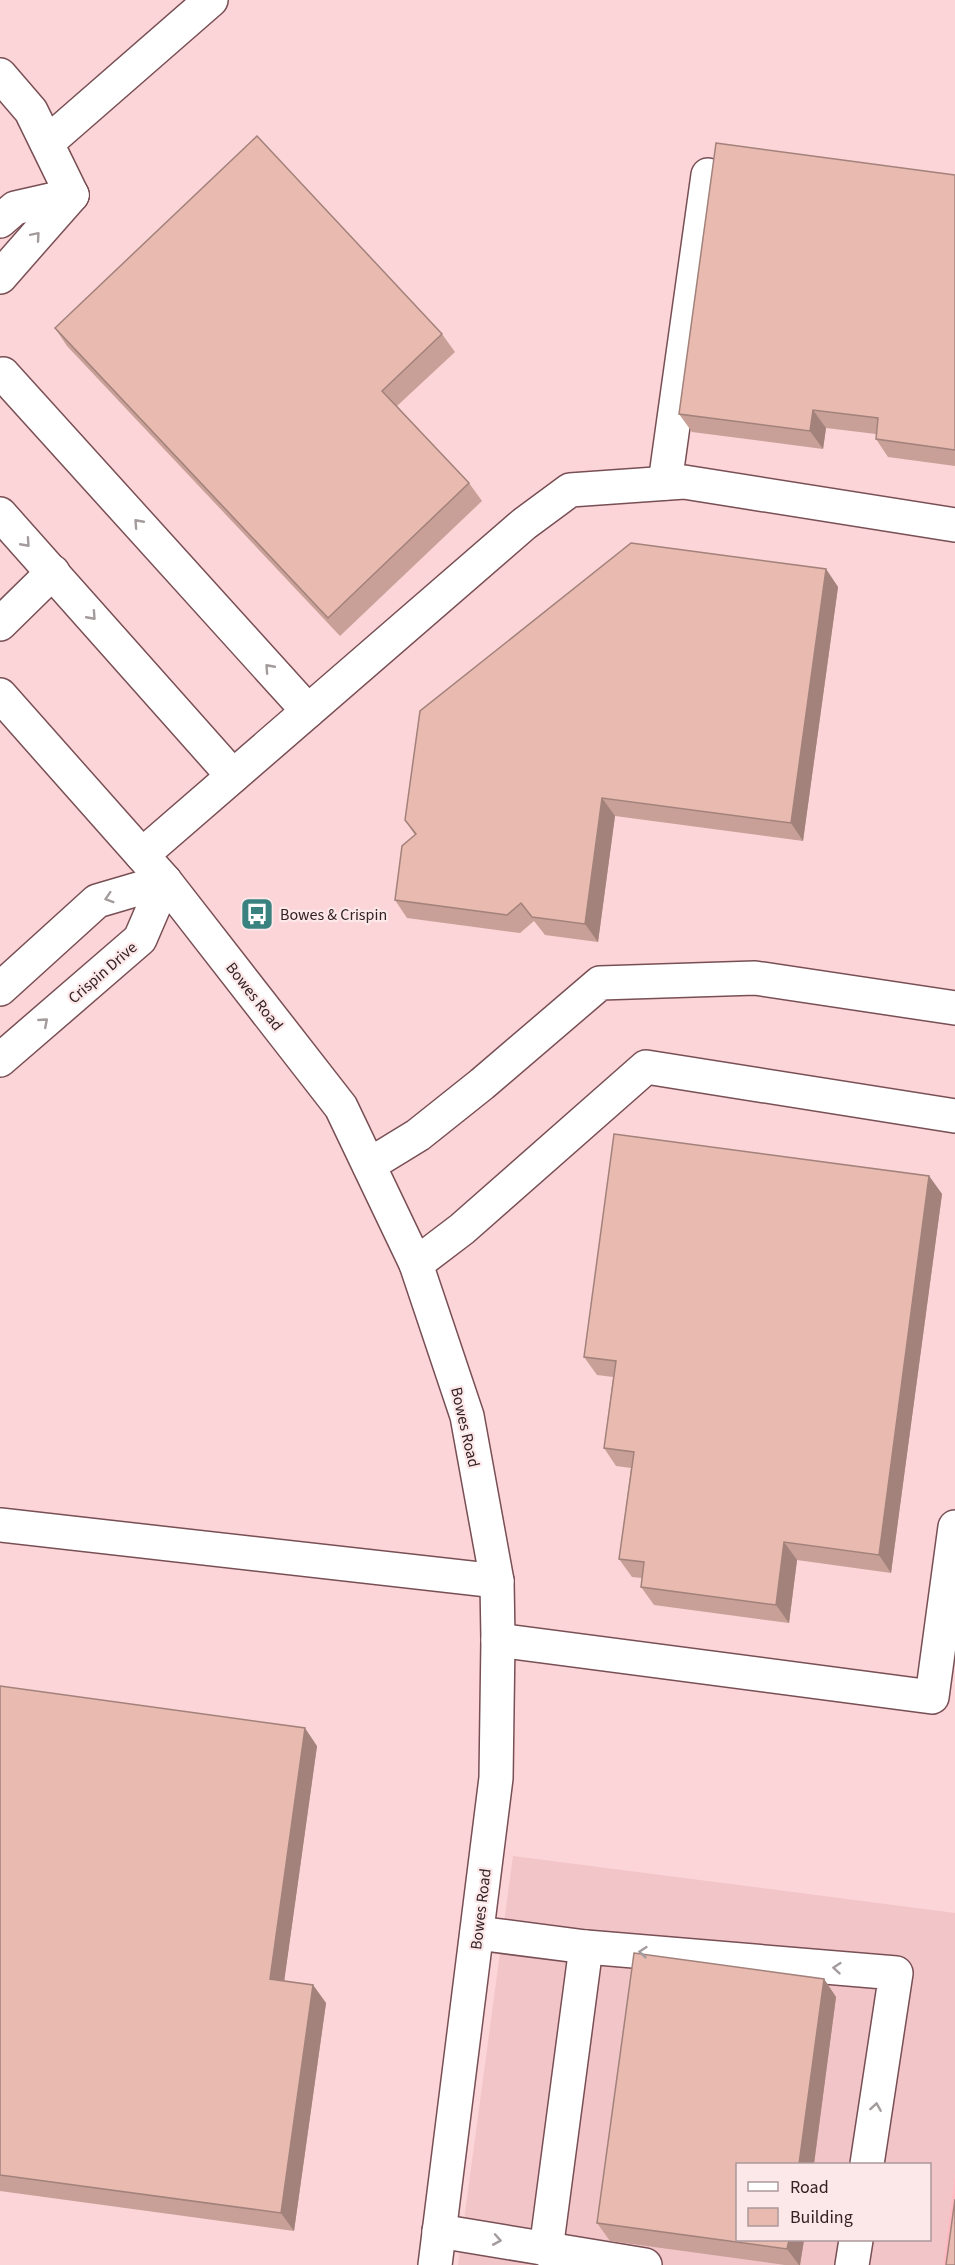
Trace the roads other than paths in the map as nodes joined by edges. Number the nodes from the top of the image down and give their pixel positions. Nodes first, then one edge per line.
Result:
1 (211, 0) edge
2 (0, 75) edge
3 (47, 143) junction
4 (708, 175) dead end
5 (72, 195) junction
6 (0, 220) edge
7 (0, 277) edge
8 (0, 377) edge
9 (665, 483) junction
10 (0, 514) edge
11 (955, 525) edge
12 (53, 572) junction
13 (0, 624) edge
14 (0, 695) edge
15 (309, 711) junction
16 (233, 776) junction
17 (142, 855) junction
18 (165, 881) junction
19 (0, 988) edge
20 (955, 1008) edge
21 (0, 1060) edge
22 (955, 1116) edge
23 (369, 1166) junction
24 (416, 1264) junction
25 (0, 1525) edge
26 (955, 1527) edge
27 (496, 1581) junction
28 (498, 1640) junction
29 (477, 1933) junction
30 (586, 1947) junction
31 (867, 2163) edge
32 (439, 2231) junction
33 (856, 2241) edge
34 (546, 2250) junction
35 (435, 2265) edge
36 (645, 2265) edge
37 (852, 2265) edge

1 - 3 main road
2 - 3 main road
3 - 5 main road
4 - 9 main road
5 - 6 main road
7 -> 5 main road
15 -> 8 main road
9 - 11 main road
9 - 15 main road
10 -> 12 main road
12 - 13 main road
12 -> 16 main road
14 - 17 main road, Bowes Road
15 - 16 main road
16 - 17 main road
17 - 18 main road, Bowes Road
18 -> 19 main road
21 -> 18 main road, Crispin Drive
18 - 23 main road, Bowes Road
20 - 23 main road
22 - 24 main road
23 - 24 main road, Bowes Road
24 - 27 main road, Bowes Road
25 - 27 main road
26 - 28 main road
27 - 28 main road, Bowes Road
28 - 29 main road, Bowes Road
29 - 30 main road
29 - 32 main road, Bowes Road
31 -> 30 main road
30 - 34 main road
32 -> 34 main road
32 - 35 main road, Bowes Road
33 - 37 main road
34 - 36 main road

